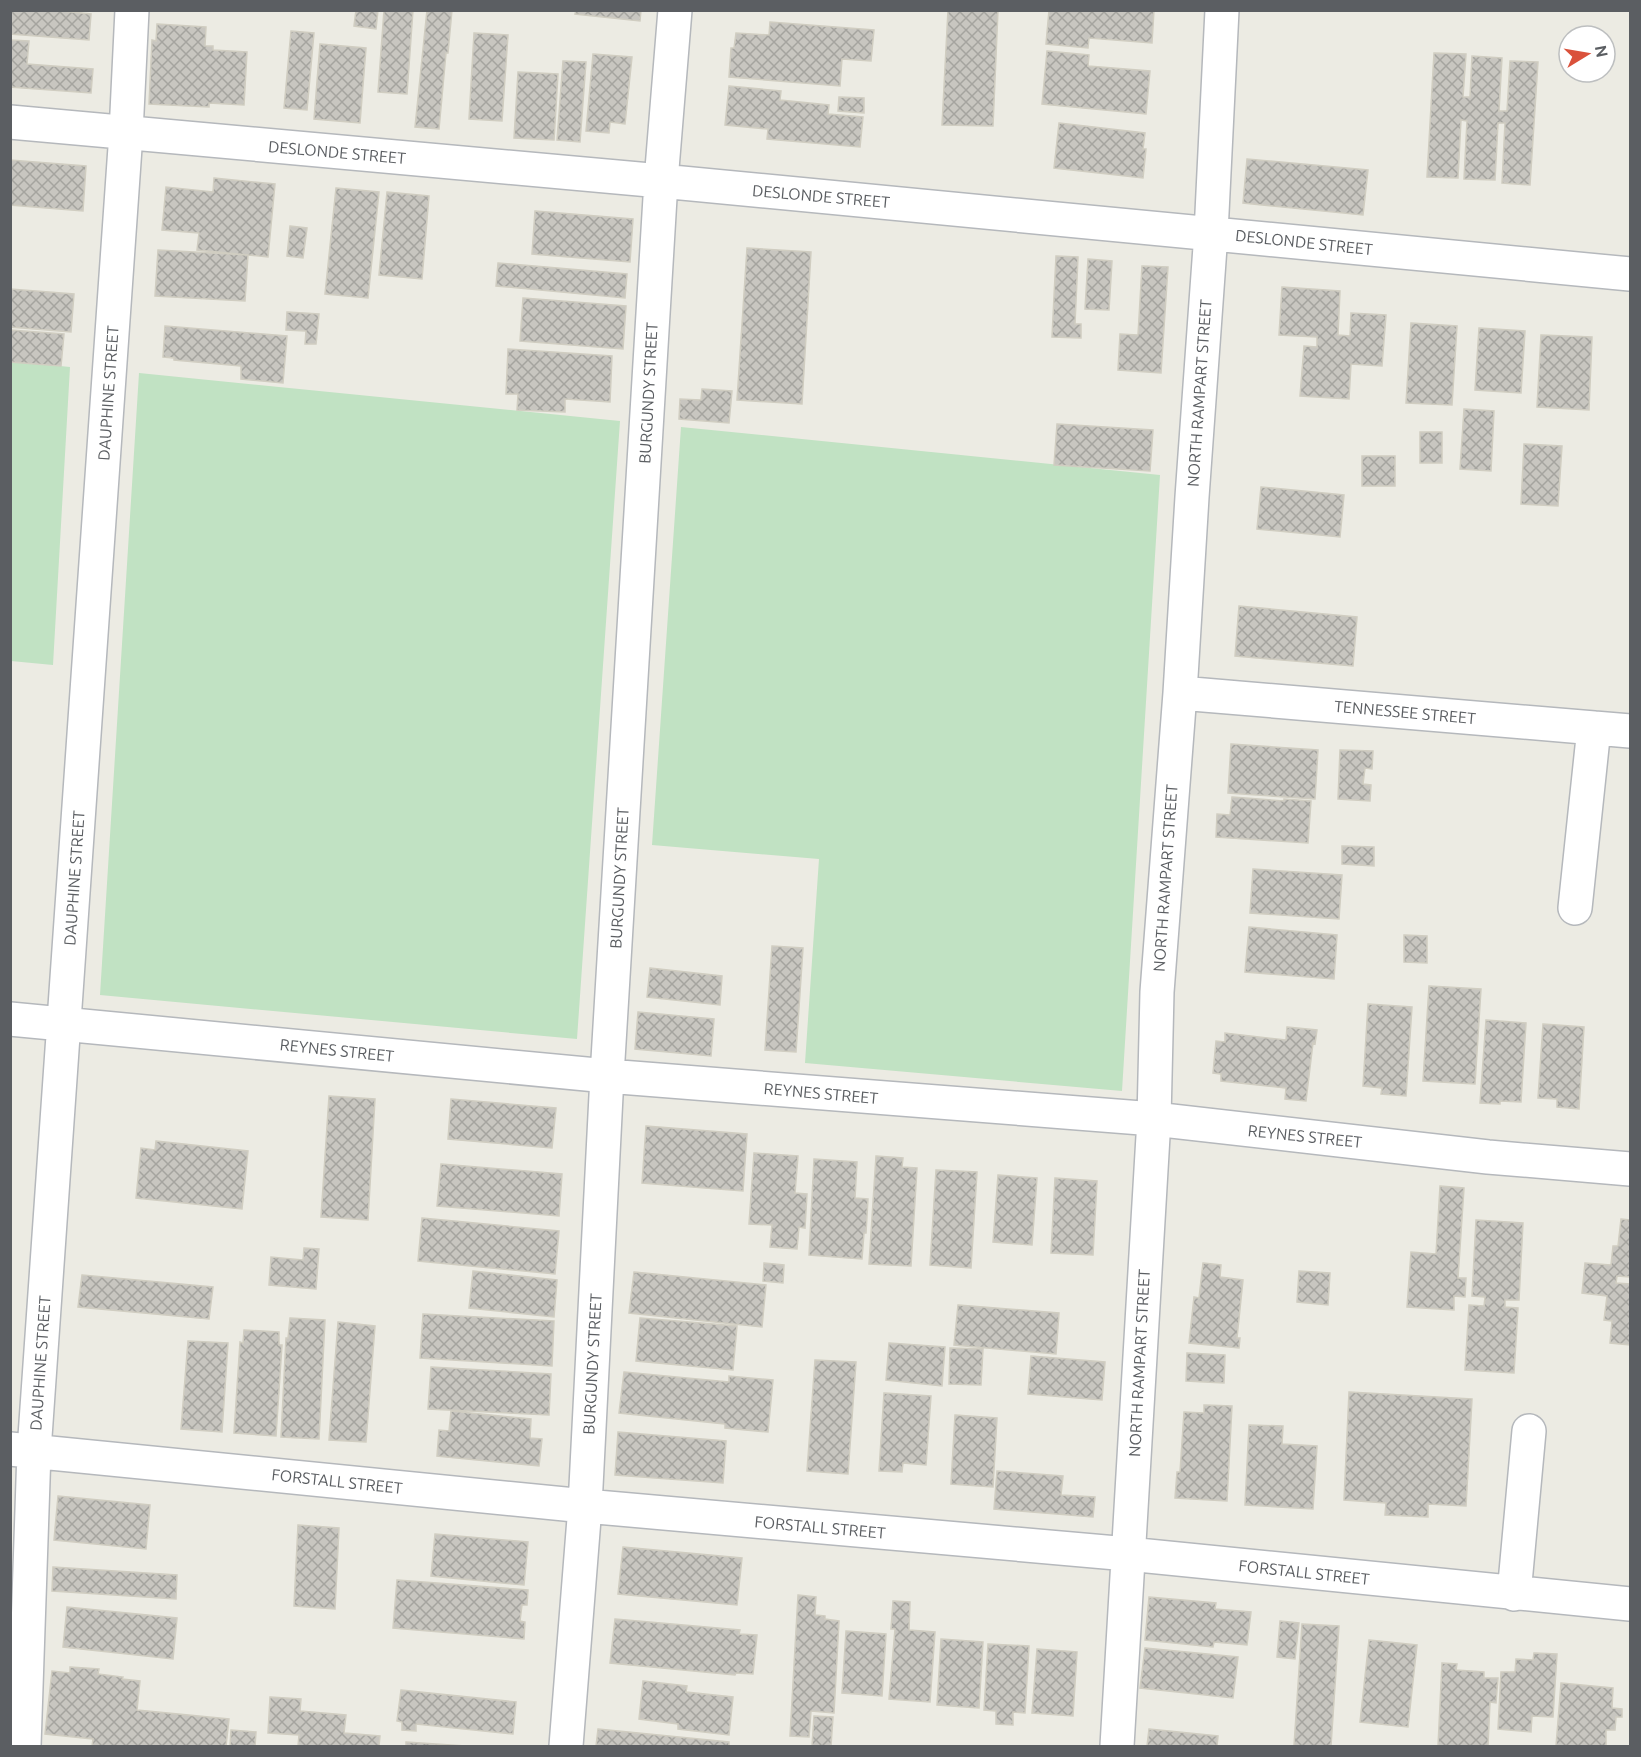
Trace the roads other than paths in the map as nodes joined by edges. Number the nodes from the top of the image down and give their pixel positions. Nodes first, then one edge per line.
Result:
1 (132, 10) edge
2 (675, 10) edge
3 (1222, 10) edge
4 (10, 122) edge
5 (126, 133) junction
6 (661, 181) junction
7 (1211, 233) junction
8 (1630, 274) edge
9 (1180, 693) junction
10 (1594, 728) junction
11 (1630, 731) edge
12 (1575, 908) dead end
13 (10, 1019) edge
14 (64, 1023) junction
15 (607, 1076) junction
16 (1154, 1119) junction
17 (1630, 1169) edge
18 (1529, 1431) dead end
19 (22, 1450) edge
20 (585, 1506) junction
21 (1128, 1554) junction
22 (1514, 1594) junction
23 (1630, 1604) edge
24 (24, 1746) edge
25 (566, 1746) edge
26 (1117, 1746) edge

1 - 5 street, DAUPHINE STREET
2 - 6 street, BURGUNDY STREET
3 - 7 street, NORTH RAMPART STREET
4 - 5 street, DESLONDE STREET
5 - 6 street, DESLONDE STREET
5 - 14 street, DAUPHINE STREET
6 - 7 street, DESLONDE STREET
6 - 15 street, BURGUNDY STREET
7 - 8 street, DESLONDE STREET
7 - 9 street, NORTH RAMPART STREET
9 - 10 street, TENNESSEE STREET
9 - 16 street, NORTH RAMPART STREET
10 - 11 street, TENNESSEE STREET
10 - 12 street
13 - 14 street, REYNES STREET
14 - 15 street, REYNES STREET
14 - 19 street, DAUPHINE STREET
15 - 16 street, REYNES STREET
15 - 20 street, BURGUNDY STREET
16 - 17 street, REYNES STREET
16 - 21 street, NORTH RAMPART STREET
18 - 22 street
19 - 20 street, FORSTALL STREET
19 - 24 street, DAUPHINE STREET
20 - 21 street, FORSTALL STREET
20 - 25 street, BURGUNDY STREET
21 - 22 street, FORSTALL STREET
21 - 26 street, NORTH RAMPART STREET
22 - 23 street, FORSTALL STREET

